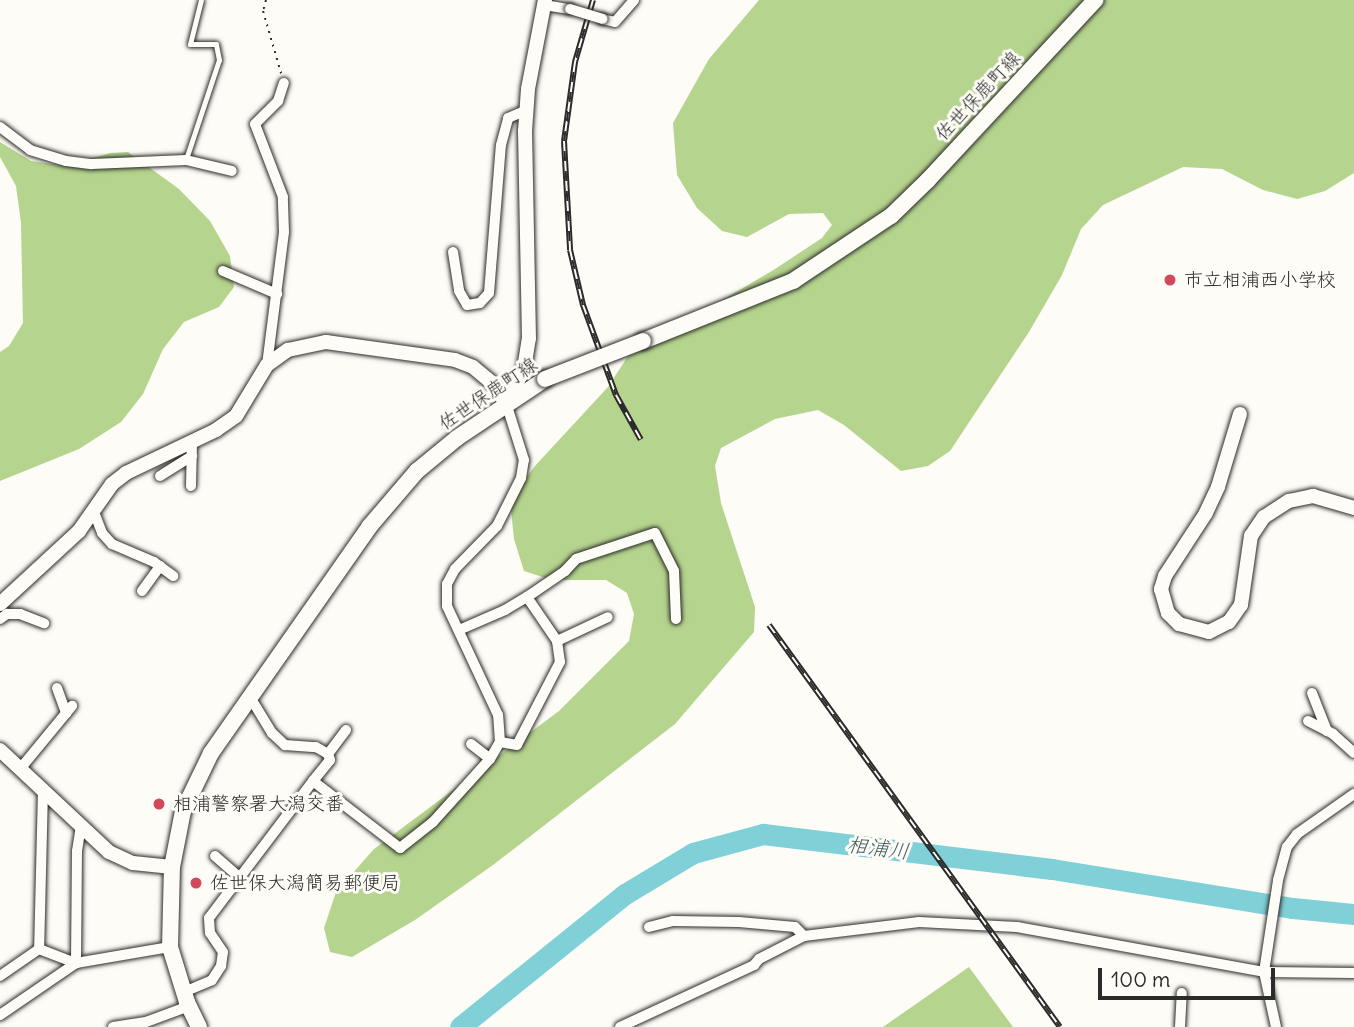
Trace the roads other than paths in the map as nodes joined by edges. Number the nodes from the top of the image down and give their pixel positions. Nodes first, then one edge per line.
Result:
1 (201, 0) edge
2 (634, 0) edge
3 (1095, 0) edge
4 (545, 3) edge
5 (284, 83) road end
6 (527, 110) junction
7 (0, 127) edge
8 (186, 160) junction
9 (232, 171) dead end
10 (453, 252) dead end
11 (223, 271) dead end
12 (277, 294) junction
13 (267, 365) junction
14 (506, 403) junction
15 (1240, 414) dead end
16 (192, 448) junction
17 (160, 476) dead end
18 (191, 486) dead end
19 (1354, 508) edge
20 (94, 512) junction
21 (160, 566) junction
22 (173, 576) dead end
23 (142, 591) dead end
24 (527, 597) junction
25 (0, 604) edge
26 (608, 617) dead end
27 (0, 619) edge
28 (676, 619) dead end
29 (44, 623) dead end
30 (459, 630) junction
31 (557, 641) junction
32 (57, 688) dead end
33 (1312, 693) dead end
34 (250, 697) junction
35 (1308, 722) dead end
36 (346, 730) dead end
37 (1327, 731) junction
38 (500, 742) junction
39 (471, 744) dead end
40 (0, 750) edge
41 (1354, 753) edge
42 (328, 754) junction
43 (490, 759) junction
44 (20, 769) junction
45 (313, 780) junction
46 (43, 790) junction
47 (1354, 794) edge
48 (81, 827) junction
49 (215, 856) dead end
50 (172, 867) junction
51 (240, 878) junction
52 (649, 927) dead end
53 (804, 936) junction
54 (170, 947) junction
55 (39, 949) junction
56 (76, 963) junction
57 (1265, 968) junction
58 (1354, 973) edge
59 (0, 976) edge
60 (1182, 993) dead end
61 (186, 999) junction
62 (0, 1015) edge
63 (113, 1027) edge
64 (199, 1027) edge
65 (620, 1027) edge
66 (1180, 1027) edge
67 (1276, 1027) edge

1 - 8 lane
2 - 4 street, bridge
3 - 14 main road, 佐世保鹿町線, bridge
4 - 6 street
5 - 12 street
6 - 10 street
6 - 14 street
7 - 8 street
8 - 9 street
11 - 12 street
12 - 13 street
13 - 14 street
13 - 16 street
14 - 30 street
14 - 34 main road, 佐世保鹿町線
15 - 19 street
16 - 17 street
16 - 18 street
16 - 20 street
20 - 21 street
20 - 25 street
21 - 22 street
21 - 23 street
24 - 28 street
24 - 30 street
24 - 31 street
26 - 31 street
27 - 29 street
30 - 38 street
31 - 38 street
32 - 44 street
33 - 37 street
34 - 42 street
34 - 50 main road, 佐世保鹿町線
35 - 37 street
36 - 42 street
37 - 41 street
38 - 43 street
39 - 43 street
40 - 44 street
42 - 45 street
43 - 45 street
44 - 46 street
45 - 51 street
46 - 48 street
46 - 55 street
47 - 57 street
48 - 50 street
48 - 56 street
49 - 51 street
50 - 54 main road, 佐世保鹿町線
51 - 61 street
52 - 53 street
53 - 57 street
53 - 65 street
54 - 56 street
54 - 61 main road, 佐世保鹿町線
55 - 56 street
55 - 59 street
56 - 62 street
57 - 58 street
57 - 67 street
60 - 66 street
61 - 63 street
61 - 64 main road, 佐世保鹿町線

